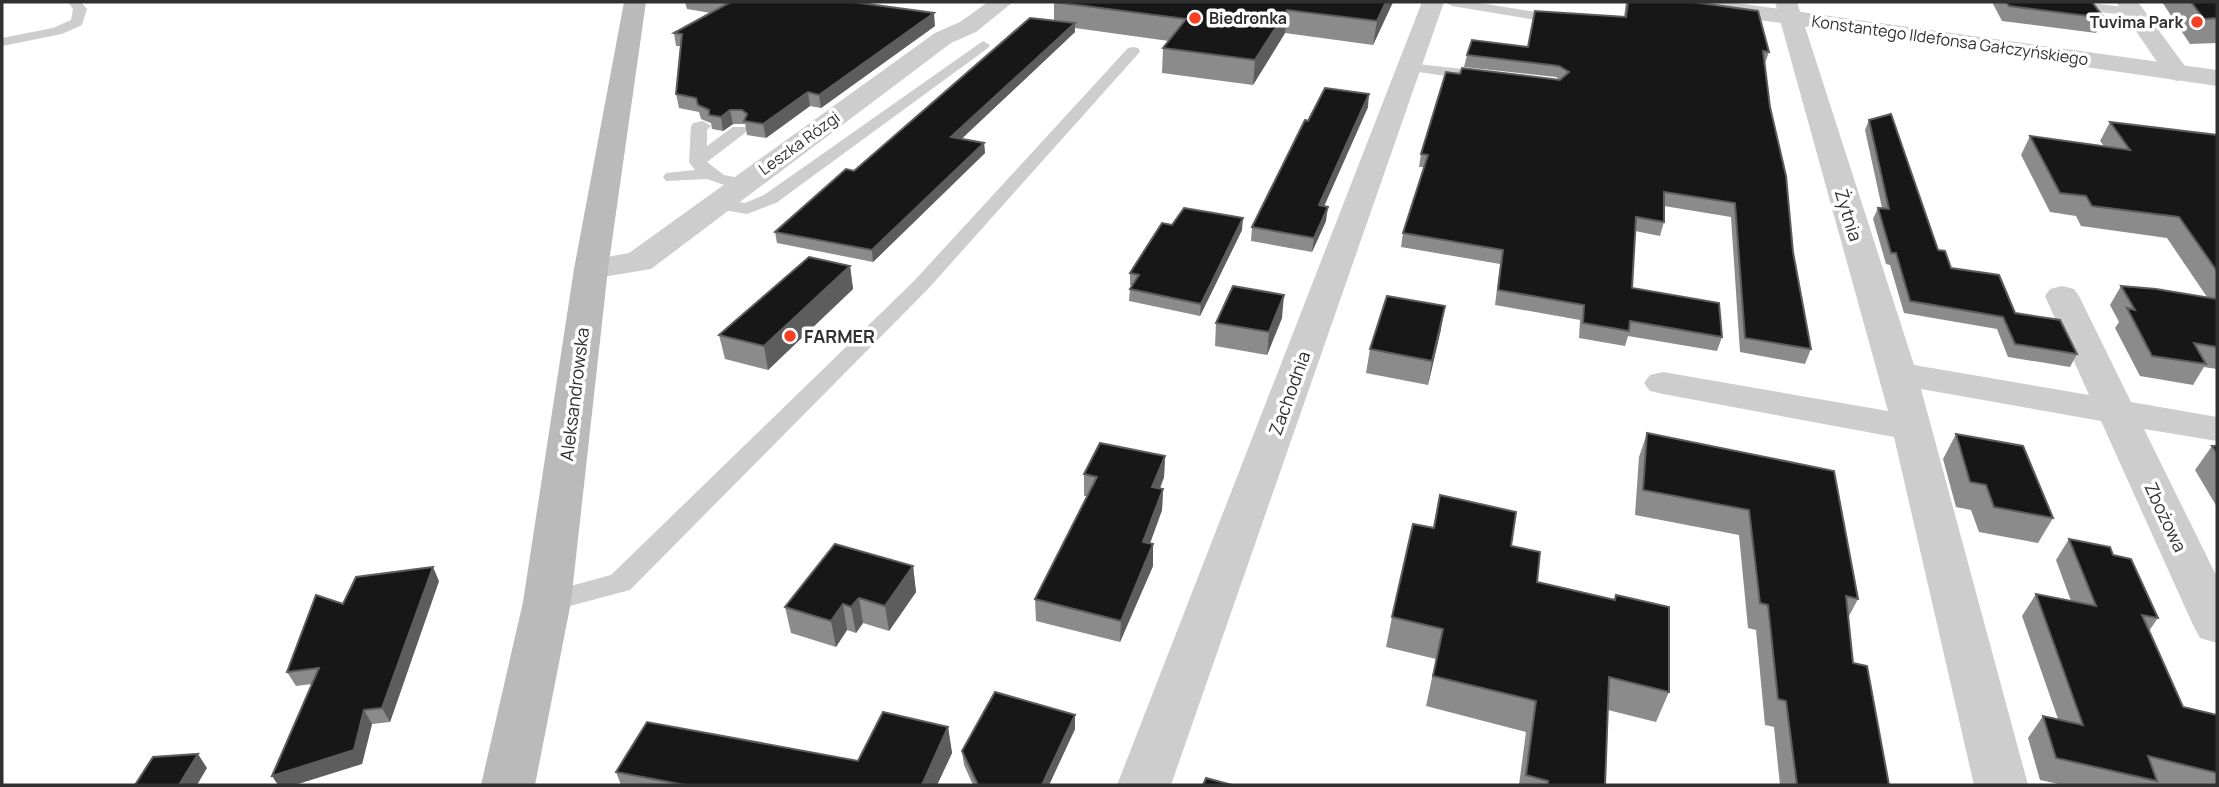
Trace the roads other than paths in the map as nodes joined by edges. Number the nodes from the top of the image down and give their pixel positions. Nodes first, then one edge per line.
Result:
1 (74, 2) edge
2 (635, 2) edge
3 (1002, 2) edge
4 (1433, 2) edge
5 (1452, 2) edge
6 (1683, 2) edge
7 (2047, 2) edge
8 (2130, 7) edge
9 (1788, 9) edge
10 (1548, 18) edge
11 (2, 42) edge
12 (983, 45) dead end
13 (1133, 51) dead end
14 (1409, 67) junction
15 (2177, 72) junction
16 (1505, 78) edge
17 (2217, 78) edge
18 (703, 126) dead end
19 (739, 130) dead end
20 (704, 167) junction
21 (672, 177) dead end
22 (743, 184) junction
23 (717, 204) junction
24 (591, 270) junction
25 (2062, 296) dead end
26 (1898, 374) junction
27 (1664, 383) dead end
28 (2115, 409) junction
29 (1912, 428) junction
30 (2217, 429) edge
31 (547, 601) junction
32 (2217, 625) edge
33 (508, 785) edge
34 (1144, 785) edge
35 (2001, 785) edge

1 - 11 lane
2 - 24 main road, Aleksandrowska
3 - 22 street, Leszka Rózgi
4 - 14 street, Zachodnia
5 - 10 lane
6 - 9 street, Konstantego Ildefonsa Gałczyńskiego
7 - 8 lane
8 - 15 street
9 - 15 street, Konstantego Ildefonsa Gałczyńskiego
9 - 26 street, Żytnia
12 - 23 lane
13 - 31 lane
14 - 16 lane
14 - 34 street, Zachodnia
15 - 17 street, Konstantego Ildefonsa Gałczyńskiego
18 - 20 lane
19 - 20 lane
20 - 21 lane
20 - 22 lane
22 - 23 street, Leszka Rózgi
23 - 24 street, Leszka Rózgi
24 - 31 main road, Aleksandrowska
25 - 28 street, Zbożowa
26 - 28 street
26 - 29 street, Żytnia
27 - 29 street
28 - 30 street
28 - 32 street, Zbożowa
29 - 35 street, Żytnia
31 - 33 main road, Aleksandrowska

